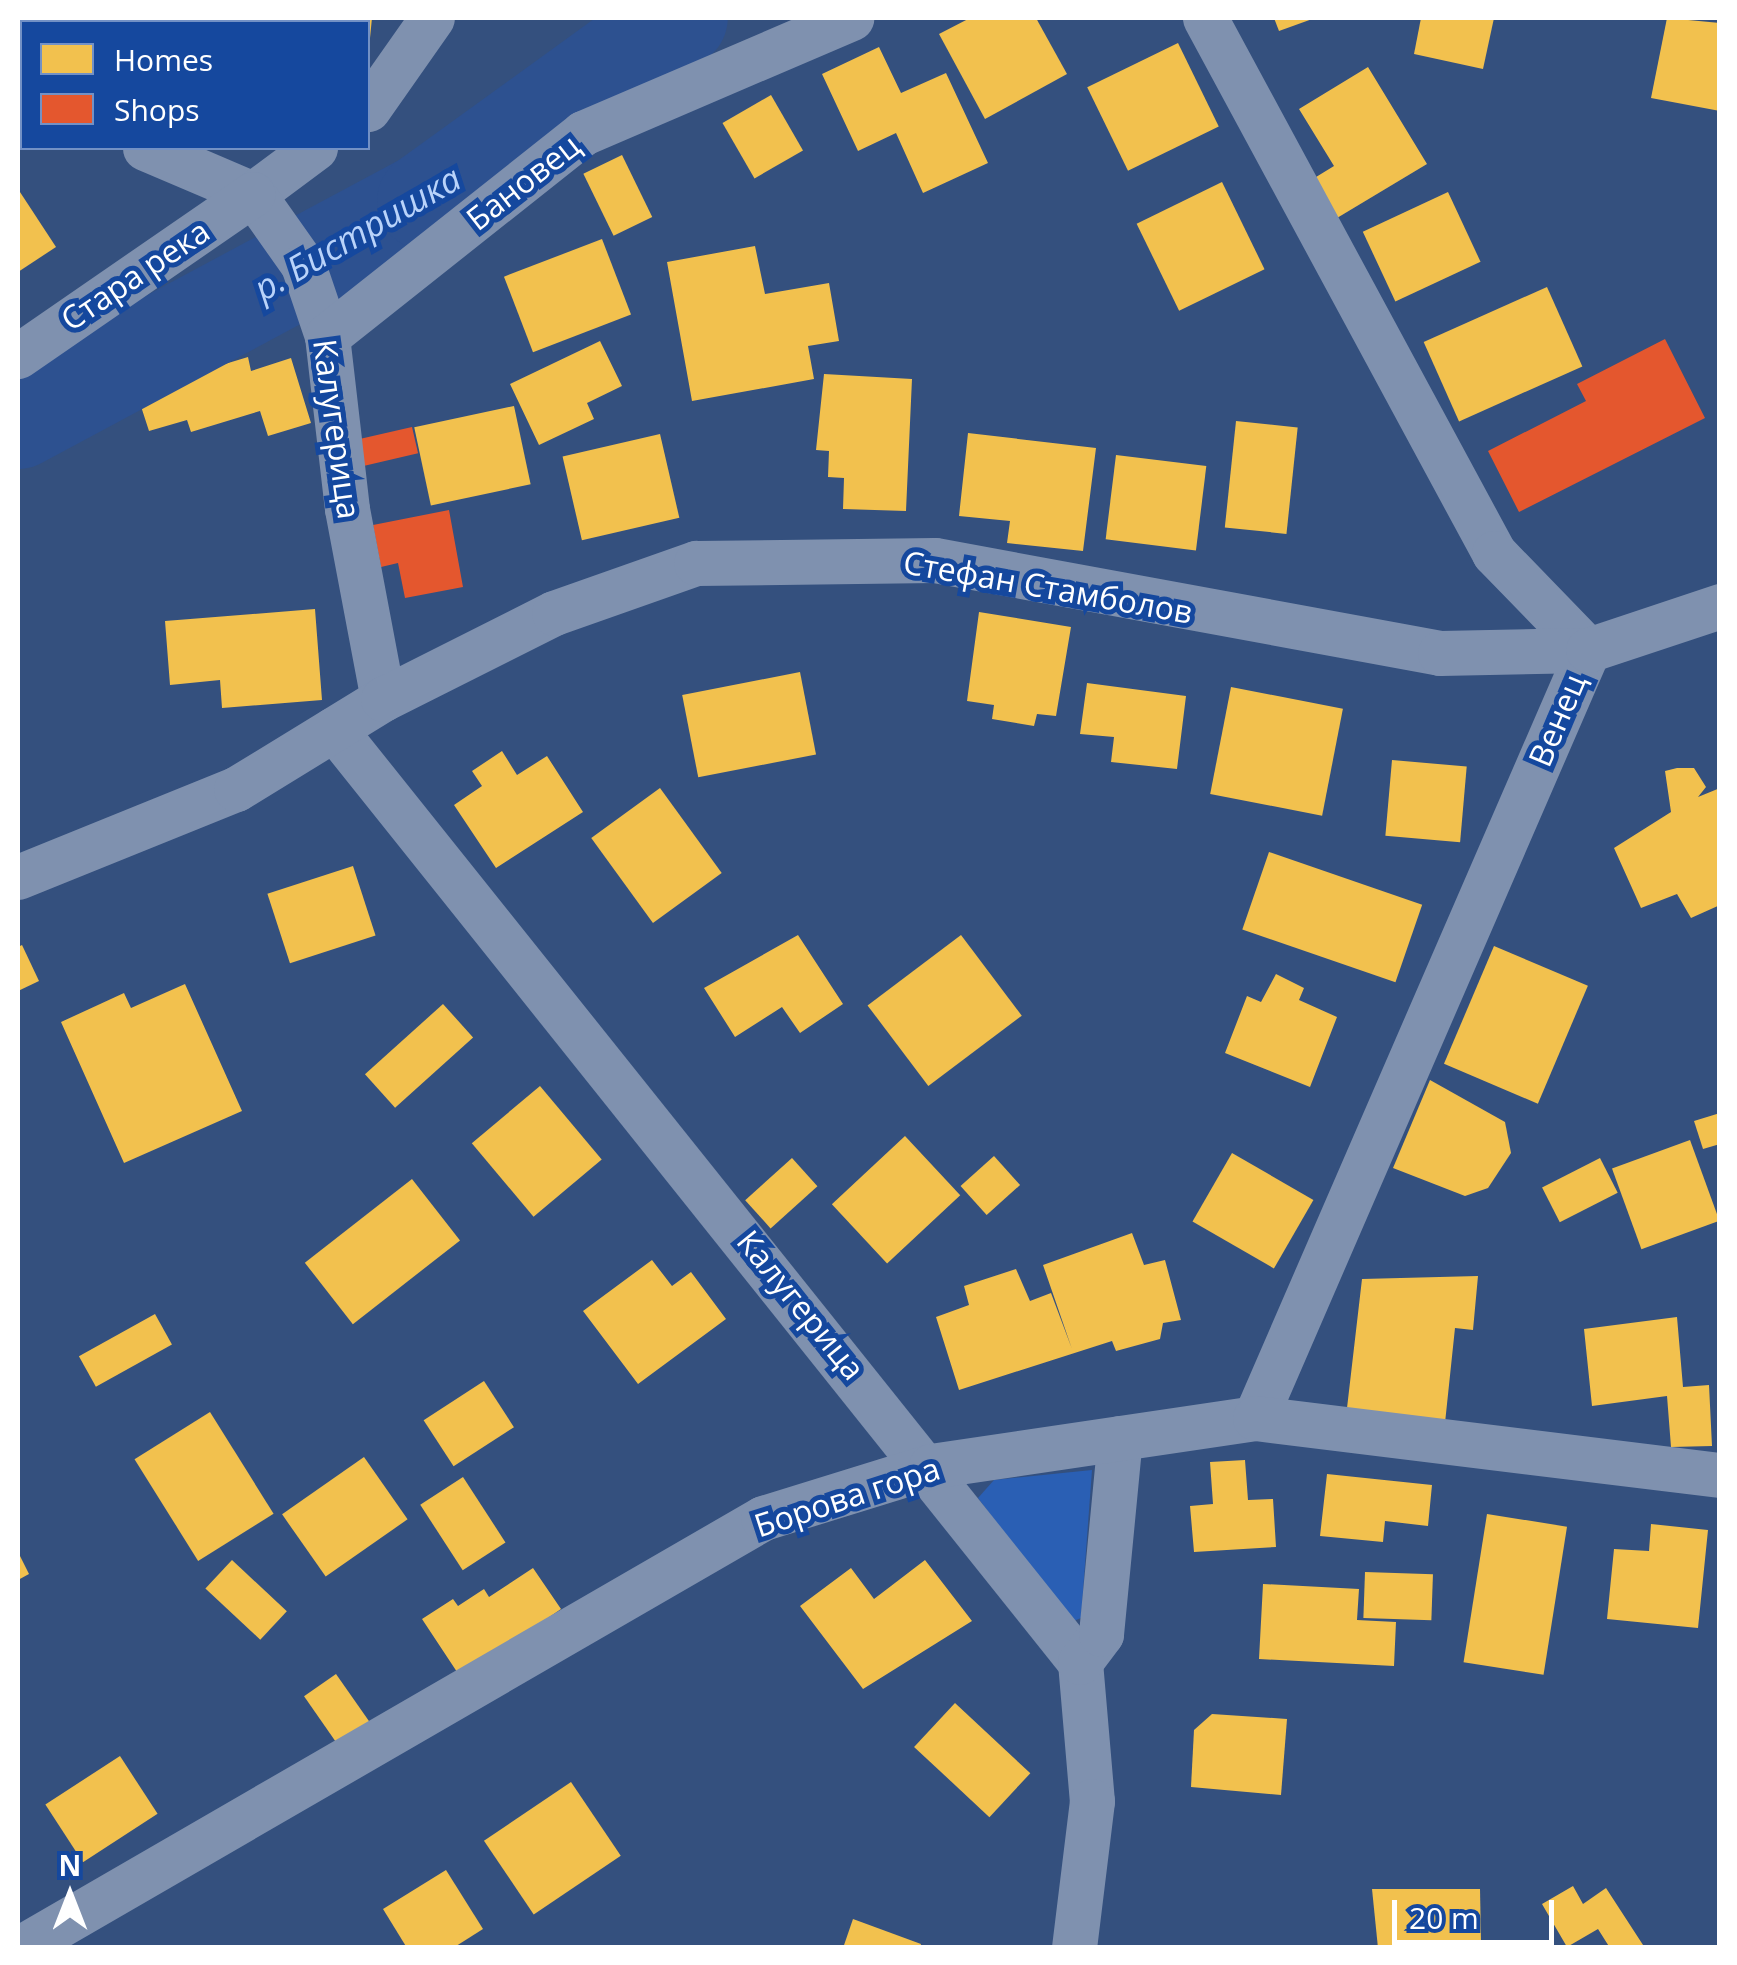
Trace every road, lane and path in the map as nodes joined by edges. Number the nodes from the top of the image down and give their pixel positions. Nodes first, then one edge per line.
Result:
1 (432, 18) edge
2 (851, 18) edge
3 (1204, 18) edge
4 (370, 106) edge
5 (150, 150) edge
6 (313, 150) edge
7 (252, 194) junction
8 (326, 334) junction
9 (18, 356) edge
10 (1720, 606) edge
11 (1588, 650) junction
12 (383, 699) junction
13 (334, 729) junction
14 (18, 877) edge
15 (1255, 1418) junction
16 (1120, 1438) junction
17 (931, 1466) junction
18 (1720, 1475) edge
19 (1080, 1662) junction
20 (20, 1948) edge
21 (1074, 1948) edge

1 - 4 street
2 - 8 street, Бановец
3 - 11 street, Венец
5 - 7 street
6 - 7 street
7 - 8 street, Калугерица
7 - 9 street, Стара река
8 - 12 street, Калугерица
10 - 11 street, Стефан Стамболов
11 - 12 street, Стефан Стамболов
11 - 15 street, Венец
12 - 13 street, Стефан Стамболов
13 - 14 street, Стефан Стамболов
13 - 17 street, Калугерица
15 - 16 street, Борова гора
15 - 18 street, Борова гора
16 - 17 street, Борова гора
16 - 19 street
17 - 19 street, Калугерица
17 - 20 street, Борова гора
19 - 21 street

